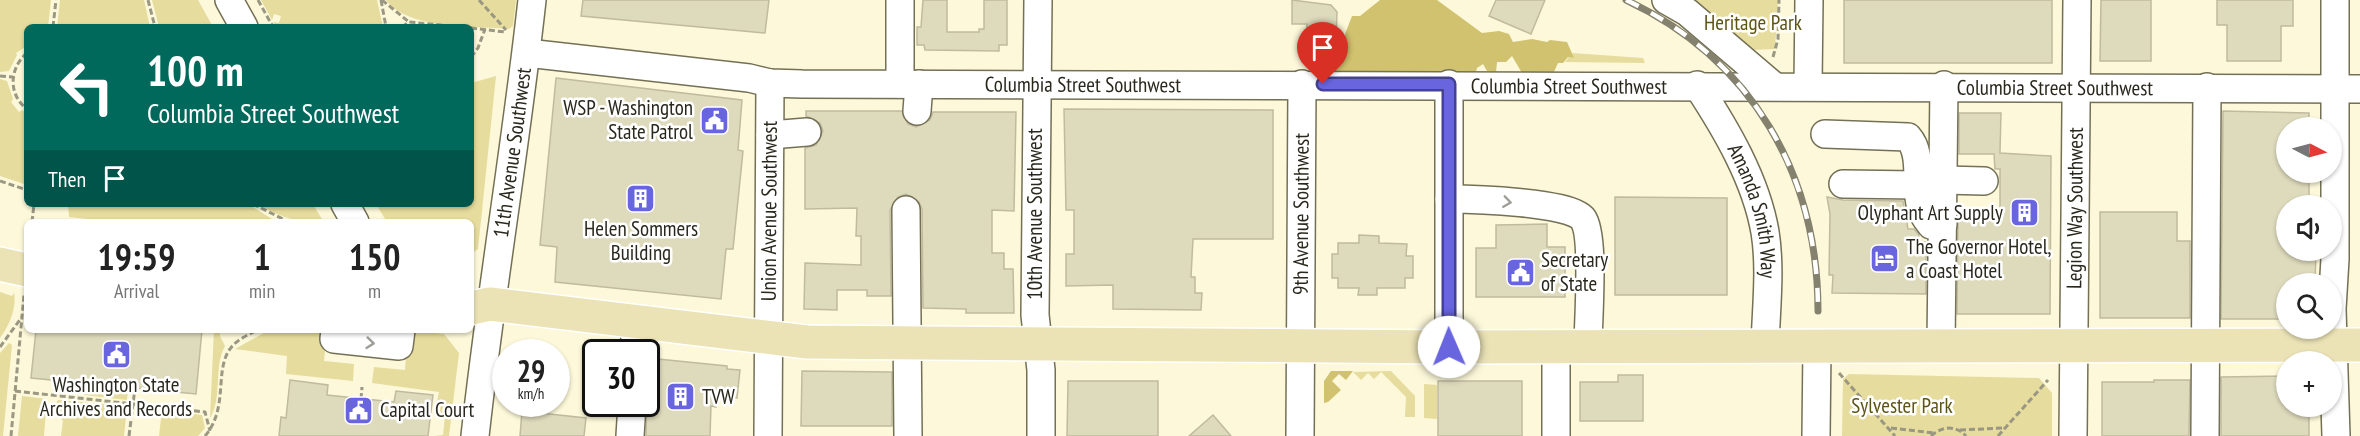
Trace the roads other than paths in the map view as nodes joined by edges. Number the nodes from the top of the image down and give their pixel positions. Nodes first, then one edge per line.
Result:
1 (229, 0) edge
2 (532, 0) edge
3 (900, 0) edge
4 (1038, 0) edge
5 (1666, 0) edge
6 (1809, 0) edge
7 (2077, 0) edge
8 (2335, 0) edge
9 (242, 24) edge
10 (521, 42) junction
11 (1774, 75) junction
12 (770, 83) junction
13 (909, 84) junction
14 (1302, 84) junction
15 (1449, 84) junction
16 (1808, 85) junction
17 (1944, 85) junction
18 (1035, 86) junction
19 (1697, 86) junction
20 (2076, 86) junction
21 (2206, 87) junction
22 (2347, 89) edge
23 (917, 111) dead end
24 (807, 132) dead end
25 (1825, 134) dead end
26 (770, 135) junction
27 (1984, 181) dead end
28 (1930, 182) junction
29 (1843, 184) dead end
30 (1449, 199) junction
31 (906, 210) dead end
32 (24, 245) edge
33 (0, 246) edge
34 (0, 264) edge
35 (24, 276) edge
36 (477, 301) edge
37 (335, 333) edge
38 (401, 333) edge
39 (635, 337) edge
40 (769, 338) junction
41 (907, 342) junction
42 (1038, 343) junction
43 (1300, 345) junction
44 (1941, 345) junction
45 (2074, 345) junction
46 (2205, 345) junction
47 (2347, 345) edge
48 (1572, 346) junction
49 (1449, 347) junction
50 (1765, 347) junction
51 (1816, 347) junction
52 (631, 417) edge
53 (475, 436) edge
54 (630, 436) edge
55 (768, 436) edge
56 (908, 436) edge
57 (1041, 436) edge
58 (1300, 436) edge
59 (1556, 436) edge
60 (1816, 436) edge
61 (2073, 436) edge
62 (2205, 436) edge
63 (2336, 436) edge

1 - 9 street
2 - 10 street, 11th Avenue Southwest
3 - 13 street
4 - 18 street, 10th Avenue Southwest
5 - 11 street
6 - 16 street
7 - 20 street, Legion Way Southwest
8 - 22 street
10 - 12 street, Columbia Street Southwest
10 - 36 street, 11th Avenue Southwest
11 - 16 street, Columbia Street Southwest
11 - 19 street, Columbia Street Southwest
12 - 13 street, Columbia Street Southwest
12 - 26 street, Union Avenue Southwest
13 - 18 street, Columbia Street Southwest
13 - 23 street
14 - 15 street, Columbia Street Southwest
14 - 18 street, Columbia Street Southwest
14 - 43 street, 9th Avenue Southwest
15 - 19 street, Columbia Street Southwest
15 - 30 street
16 - 17 street, Columbia Street Southwest
17 - 20 street, Columbia Street Southwest
17 - 28 street
18 - 42 street, 10th Avenue Southwest
19 - 50 street, Amanda Smith Way
20 - 21 street, Columbia Street Southwest
20 - 45 street, Legion Way Southwest
21 - 22 street, Columbia Street Southwest
21 - 46 street
22 - 47 street
24 - 26 street
25 - 28 street
26 - 40 street, Union Avenue Southwest
27 - 28 street
28 - 29 street
28 - 44 street
30 -> 48 street
30 - 49 street
31 - 41 street
32 - 33 main road
34 - 35 main road
36 - 39 main road
36 - 53 street, 11th Avenue Southwest
37 -> 38 street
39 - 40 main road
40 - 41 main road
40 - 55 street, Union Avenue Southwest
41 - 42 main road
41 - 56 street
42 - 43 main road
42 - 57 street, 10th Avenue Southwest
43 - 49 main road
43 - 58 street, 9th Avenue Southwest
44 - 45 main road
44 - 51 main road
45 - 46 main road
45 - 61 street, Legion Way Southwest
46 - 47 main road
46 - 62 street
47 - 63 street
48 - 49 main road
48 - 50 main road
48 - 59 street
50 - 51 main road
51 - 60 street
52 - 54 street

